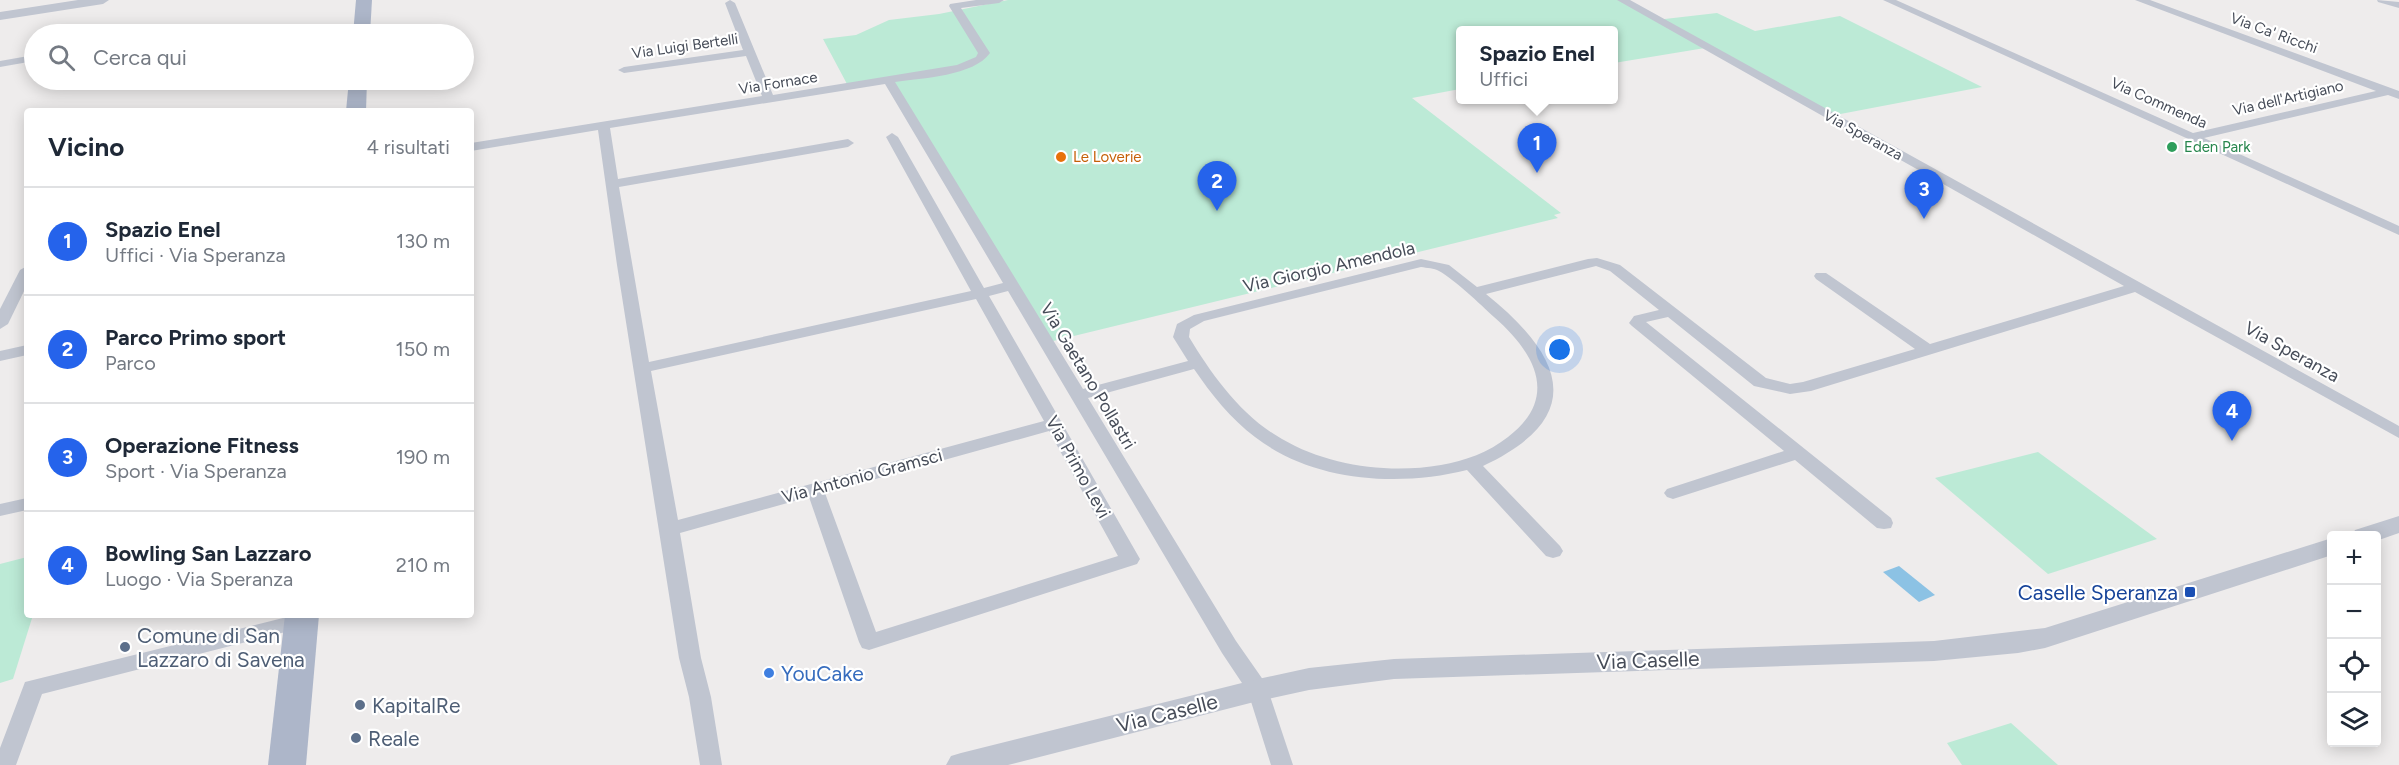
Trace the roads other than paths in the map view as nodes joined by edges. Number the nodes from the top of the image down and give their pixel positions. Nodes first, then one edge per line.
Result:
1 (103, 0) edge
2 (364, 0) edge
3 (999, 0) edge
4 (1622, 0) edge
5 (1888, 0) edge
6 (2139, 0) edge
7 (2382, 0) edge
8 (730, 3) dead end
9 (2399, 5) edge
10 (0, 16) edge
11 (363, 24) edge
12 (750, 52) junction
13 (24, 59) edge
14 (0, 63) edge
15 (624, 70) dead end
16 (888, 79) junction
17 (357, 90) edge
18 (2396, 93) edge
19 (769, 99) junction
20 (356, 108) edge
21 (604, 126) junction
22 (892, 137) dead end
23 (2194, 137) junction
24 (848, 143) dead end
25 (474, 147) edge
26 (614, 184) junction
27 (2399, 231) edge
28 (24, 276) edge
29 (1821, 276) dead end
30 (1012, 286) junction
31 (2135, 287) junction
32 (980, 292) junction
33 (1473, 293) junction
34 (1670, 312) junction
35 (0, 324) edge
36 (24, 351) edge
37 (1929, 351) junction
38 (0, 356) edge
39 (1199, 363) junction
40 (642, 368) junction
41 (1078, 396) junction
42 (1054, 424) junction
43 (2399, 433) edge
44 (1797, 453) junction
45 (1471, 464) junction
46 (815, 489) junction
47 (1673, 493) dead end
48 (24, 505) edge
49 (0, 510) edge
50 (1884, 523) dead end
51 (2399, 524) edge
52 (670, 529) junction
53 (2379, 531) edge
54 (2327, 547) edge
55 (1553, 551) dead end
56 (302, 618) edge
57 (1258, 690) junction
58 (5, 765) edge
59 (287, 765) edge
60 (711, 765) edge
61 (961, 765) edge
62 (1282, 765) edge

1 - 10 street
2 - 11 main road
3 - 16 street, Via Fornace
4 - 31 street, Via Speranza
5 - 23 street, Via Commenda
6 - 18 street, Via Ca' Ricchi
7 - 9 street
8 - 12 street, Via Luigi Bertelli
12 - 15 street, Via Luigi Bertelli
12 - 19 street, Via Luigi Bertelli
13 - 14 street
16 - 19 street, Via Fornace
16 - 30 street, Via Gaetano Pollastri
17 - 20 main road
18 - 23 street, Via dell'Artigiano
19 - 21 street, Via Fornace
21 - 25 street, Via Fornace
21 - 26 street
22 - 32 street, Via Primo Levi
23 - 27 street, Via Commenda
24 - 26 street
26 - 40 street
28 - 35 street
29 - 37 street
30 - 32 street
30 - 41 street, Via Gaetano Pollastri
31 - 37 street
31 - 43 street, Via Speranza
32 - 40 street
32 - 42 street, Via Primo Levi
33 - 34 street
33 - 39 street, Via Giorgio Amendola
33 - 45 street, Via Giorgio Amendola
34 - 37 street
34 - 44 street
36 - 38 street
39 - 41 street
39 - 45 street, Via Giorgio Amendola
40 - 52 street
41 - 57 street, Via Gaetano Pollastri
42 - 46 street, Via Antonio Gramsci
42 - 46 street, Via Primo Levi
44 - 47 street
44 - 50 street
45 - 55 street
46 - 52 street, Via Antonio Gramsci
48 - 49 street
51 - 53 street
52 - 60 street
54 - 57 street, Via Caselle
56 - 58 street
56 - 59 main road
57 - 61 street, Via Caselle
57 - 62 street, Via Gaetano Pollastri

